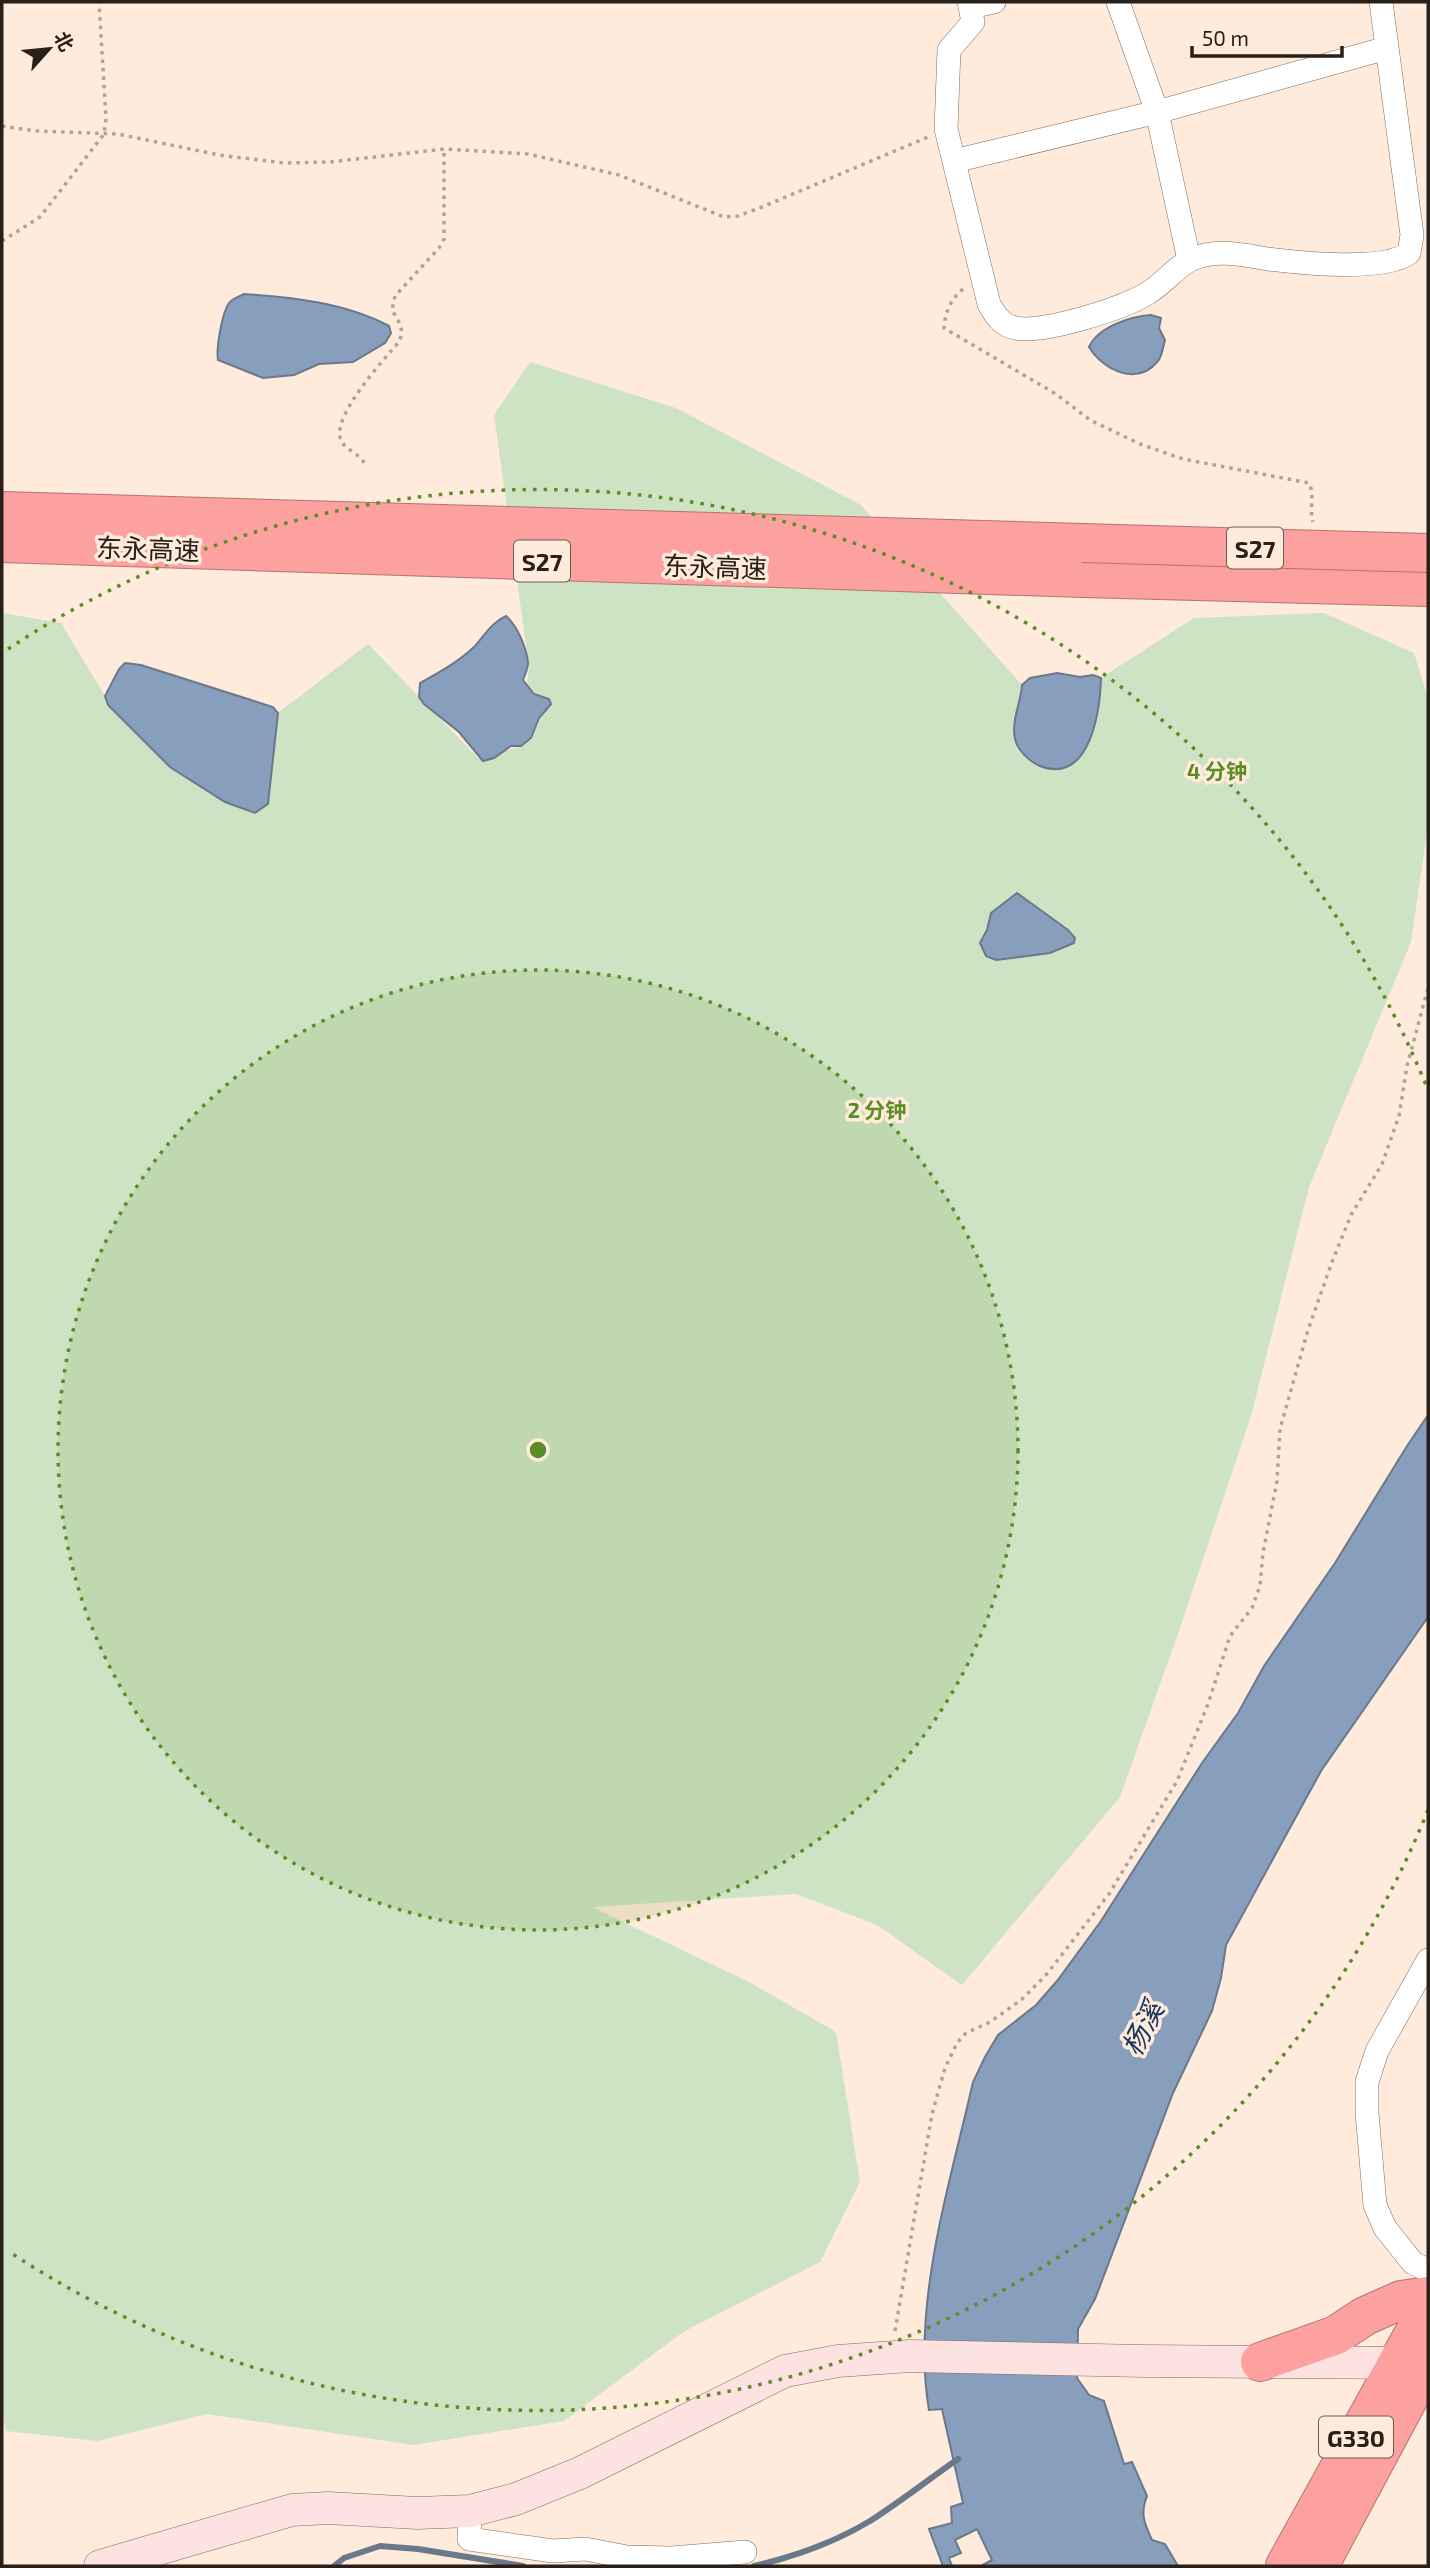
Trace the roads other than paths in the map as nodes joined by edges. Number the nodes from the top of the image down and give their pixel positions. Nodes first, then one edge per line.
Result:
1 (993, 2) edge
2 (1118, 2) edge
3 (1381, 2) edge
4 (969, 4) edge
5 (1387, 48) junction
6 (1157, 112) junction
7 (954, 161) junction
8 (1189, 260) junction
9 (2, 511) edge
10 (2, 543) edge
11 (1428, 553) edge
12 (1083, 561) junction
13 (1428, 587) edge
14 (1428, 1960) edge
15 (1428, 2270) edge
16 (1428, 2296) edge
17 (1428, 2308) edge
18 (1260, 2362) junction
19 (1420, 2362) edge
20 (470, 2511) junction
21 (746, 2552) dead end
22 (100, 2566) edge
23 (1285, 2566) edge
24 (1319, 2566) edge

1 - 4 street
2 - 6 street
3 - 5 street
4 - 7 street
5 - 6 street
5 - 8 street
6 - 7 street
6 - 8 street
7 - 8 street
9 - 12 highway, 东永高速 / S27
10 - 12 highway, 东永高速 / S27
11 - 12 highway, 东永高速 / S27, bridge
12 - 13 highway, 东永高速 / S27
14 - 15 street
16 - 18 highway
17 - 19 highway, G330
18 - 19 street
18 - 20 street
19 - 23 highway, G330
19 - 24 highway, G330
20 - 21 street
20 - 22 street

